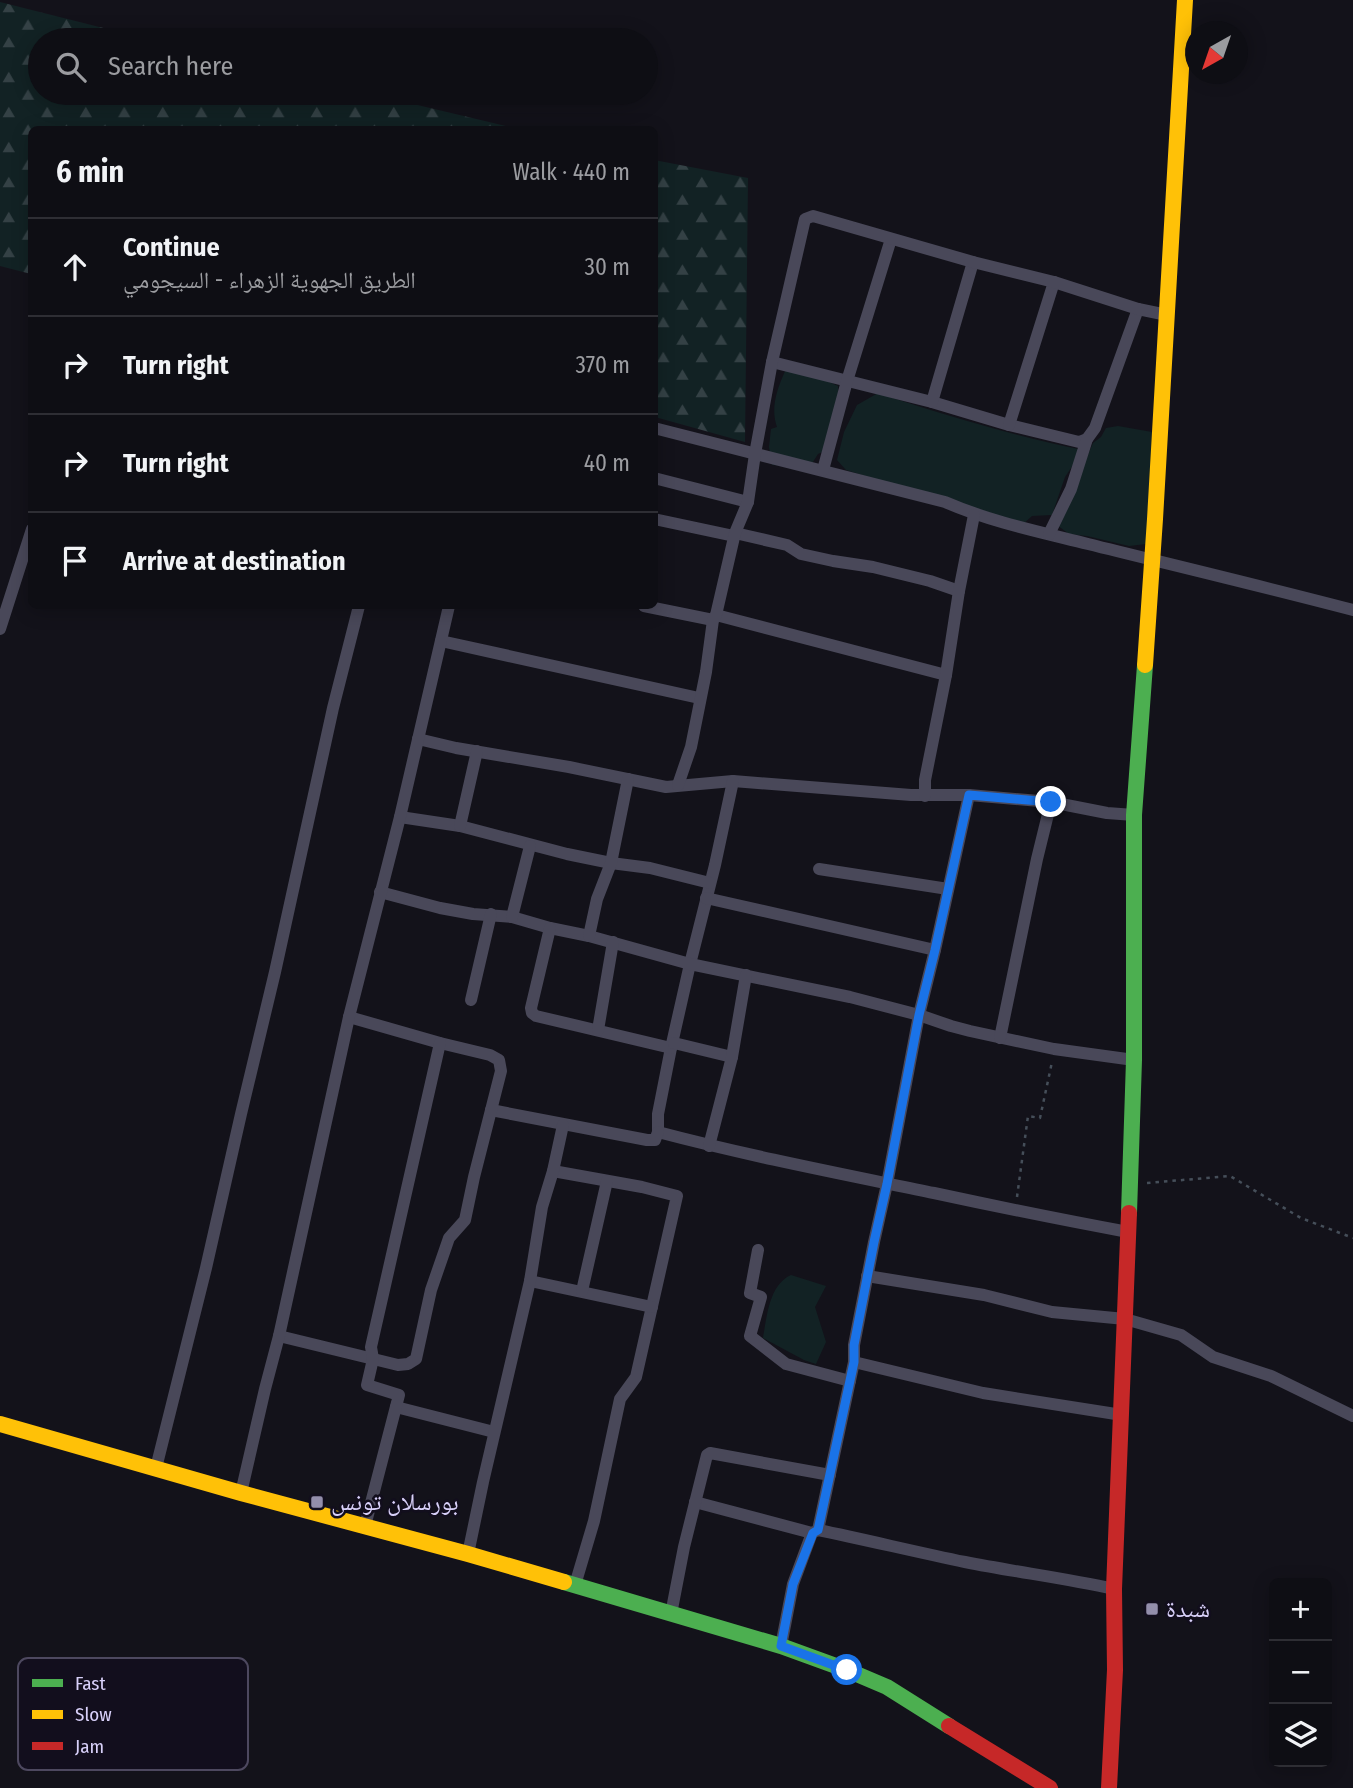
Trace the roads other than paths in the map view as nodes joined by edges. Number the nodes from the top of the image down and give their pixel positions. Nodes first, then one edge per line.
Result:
1 (1185, 0) edge
2 (891, 239) junction
3 (973, 262) junction
4 (1054, 282) junction
5 (1138, 309) junction
6 (1167, 315) junction
7 (772, 362) junction
8 (847, 381) junction
9 (932, 402) junction
10 (1009, 425) junction
11 (658, 429) edge
12 (1087, 439) junction
13 (755, 454) junction
14 (823, 470) junction
15 (658, 479) edge
16 (748, 502) junction
17 (974, 515) junction
18 (658, 520) edge
19 (735, 534) junction
20 (1049, 534) junction
21 (28, 541) edge
22 (1151, 561) junction
23 (959, 591) junction
24 (658, 608) edge
25 (358, 609) edge
26 (448, 609) edge
27 (1353, 610) edge
28 (714, 618) junction
29 (0, 629) edge
30 (441, 641) junction
31 (946, 675) junction
32 (699, 698) junction
33 (418, 739) junction
34 (477, 751) junction
35 (628, 779) junction
36 (733, 781) junction
37 (678, 785) junction
38 (969, 795) junction
39 (925, 796) junction
40 (1051, 802) junction
41 (1134, 815) junction
42 (400, 817) junction
43 (460, 826) junction
44 (530, 846) junction
45 (611, 863) junction
46 (820, 869) dead end
47 (710, 883) junction
48 (948, 889) junction
49 (380, 892) junction
50 (706, 898) junction
51 (491, 914) junction
52 (512, 917) junction
53 (550, 928) junction
54 (589, 936) junction
55 (612, 943) junction
56 (935, 950) junction
57 (690, 964) junction
58 (746, 975) junction
59 (471, 1000) dead end
60 (919, 1015) junction
61 (349, 1017) junction
62 (598, 1030) junction
63 (1000, 1038) junction
64 (440, 1043) junction
65 (673, 1045) junction
66 (732, 1057) junction
67 (1134, 1060) junction
68 (491, 1110) junction
69 (563, 1125) junction
70 (658, 1132) junction
71 (709, 1146) junction
72 (553, 1171) junction
73 (607, 1181) junction
74 (887, 1184) junction
75 (1128, 1232) junction
76 (758, 1250) dead end
77 (867, 1276) junction
78 (530, 1281) junction
79 (582, 1291) junction
80 (652, 1307) junction
81 (1125, 1319) junction
82 (279, 1336) junction
83 (373, 1359) junction
84 (854, 1362) junction
85 (850, 1381) junction
86 (396, 1407) junction
87 (1122, 1415) junction
88 (1353, 1416) edge
89 (0, 1424) edge
90 (494, 1432) junction
91 (156, 1468) junction
92 (830, 1475) junction
93 (242, 1493) junction
94 (695, 1502) junction
95 (365, 1526) junction
96 (815, 1532) junction
97 (468, 1554) junction
98 (575, 1585) junction
99 (1114, 1589) junction
100 (671, 1614) junction
101 (781, 1646) junction
102 (1050, 1788) edge
103 (1109, 1788) edge

1 - 6 street
2 - 3 street
2 - 7 street
2 - 8 street
3 - 4 street
3 - 9 street
4 - 5 street
4 - 10 street
5 - 6 street
5 - 12 street
6 - 22 street
7 - 8 street
7 - 13 street
8 - 9 street
8 - 14 street
9 - 10 street
10 - 12 street
11 - 13 street
12 - 20 street
13 - 14 street
13 - 16 street
14 - 17 street
15 - 16 street
16 - 19 street
17 - 20 street
17 - 23 street
18 - 19 street
19 - 23 street
19 - 28 street
20 - 22 street
21 - 29 street
22 - 27 street
22 - 41 street
23 - 31 street
24 - 28 street
25 - 91 street
26 - 30 street
28 - 31 street
28 - 32 street
30 - 32 street
30 - 33 street
31 - 39 street
32 - 37 street
33 - 34 street
33 - 42 street
34 - 35 street
34 - 43 street
35 - 37 street
35 - 45 street
36 - 37 street
36 - 39 street
36 - 47 street
38 - 39 street
38 - 40 street
38 - 48 street
40 - 41 street
40 - 63 street
41 - 67 street
42 - 43 street
42 - 49 street
43 - 44 street
44 - 45 street
44 - 52 street
45 - 47 street
45 - 54 street
46 - 48 street
47 - 50 street
48 - 56 street
49 - 51 street
49 - 61 street
50 - 56 street
50 - 57 street
51 - 52 street
51 - 59 street
52 - 53 street
53 - 54 street
53 - 62 street
54 - 55 street
55 - 57 street
55 - 62 street
56 - 60 street
57 - 58 street
57 - 65 street
58 - 60 street
58 - 66 street
60 - 63 street
60 - 74 street
61 - 64 street
61 - 82 street
62 - 65 street
63 - 67 street
64 - 68 street
64 - 83 street
65 - 66 street
65 - 70 street
66 - 71 street
67 - 75 street
68 - 69 street
68 - 83 street
69 - 70 street
69 - 72 street
70 - 71 street
71 - 74 street
72 - 73 street
72 - 78 street
73 - 79 street
73 - 80 street
74 - 75 street
74 - 77 street
75 - 81 street
76 - 85 street
77 - 81 street
77 - 84 street
78 - 79 street
78 - 90 street
79 - 80 street
80 - 98 street
81 - 87 street
81 - 88 street
82 - 83 street
82 - 93 street
83 - 86 street
84 - 85 street
84 - 87 street
85 - 92 street
86 - 90 street
86 - 95 street
87 - 99 street
89 - 91 street
90 - 97 street
91 - 93 street
92 - 94 street
92 - 96 street
93 - 95 street
94 - 96 street
94 - 100 street
95 - 97 street
96 - 99 street
96 - 101 street
97 - 98 street
98 - 100 street
99 - 103 street
100 - 101 street
101 - 102 street

